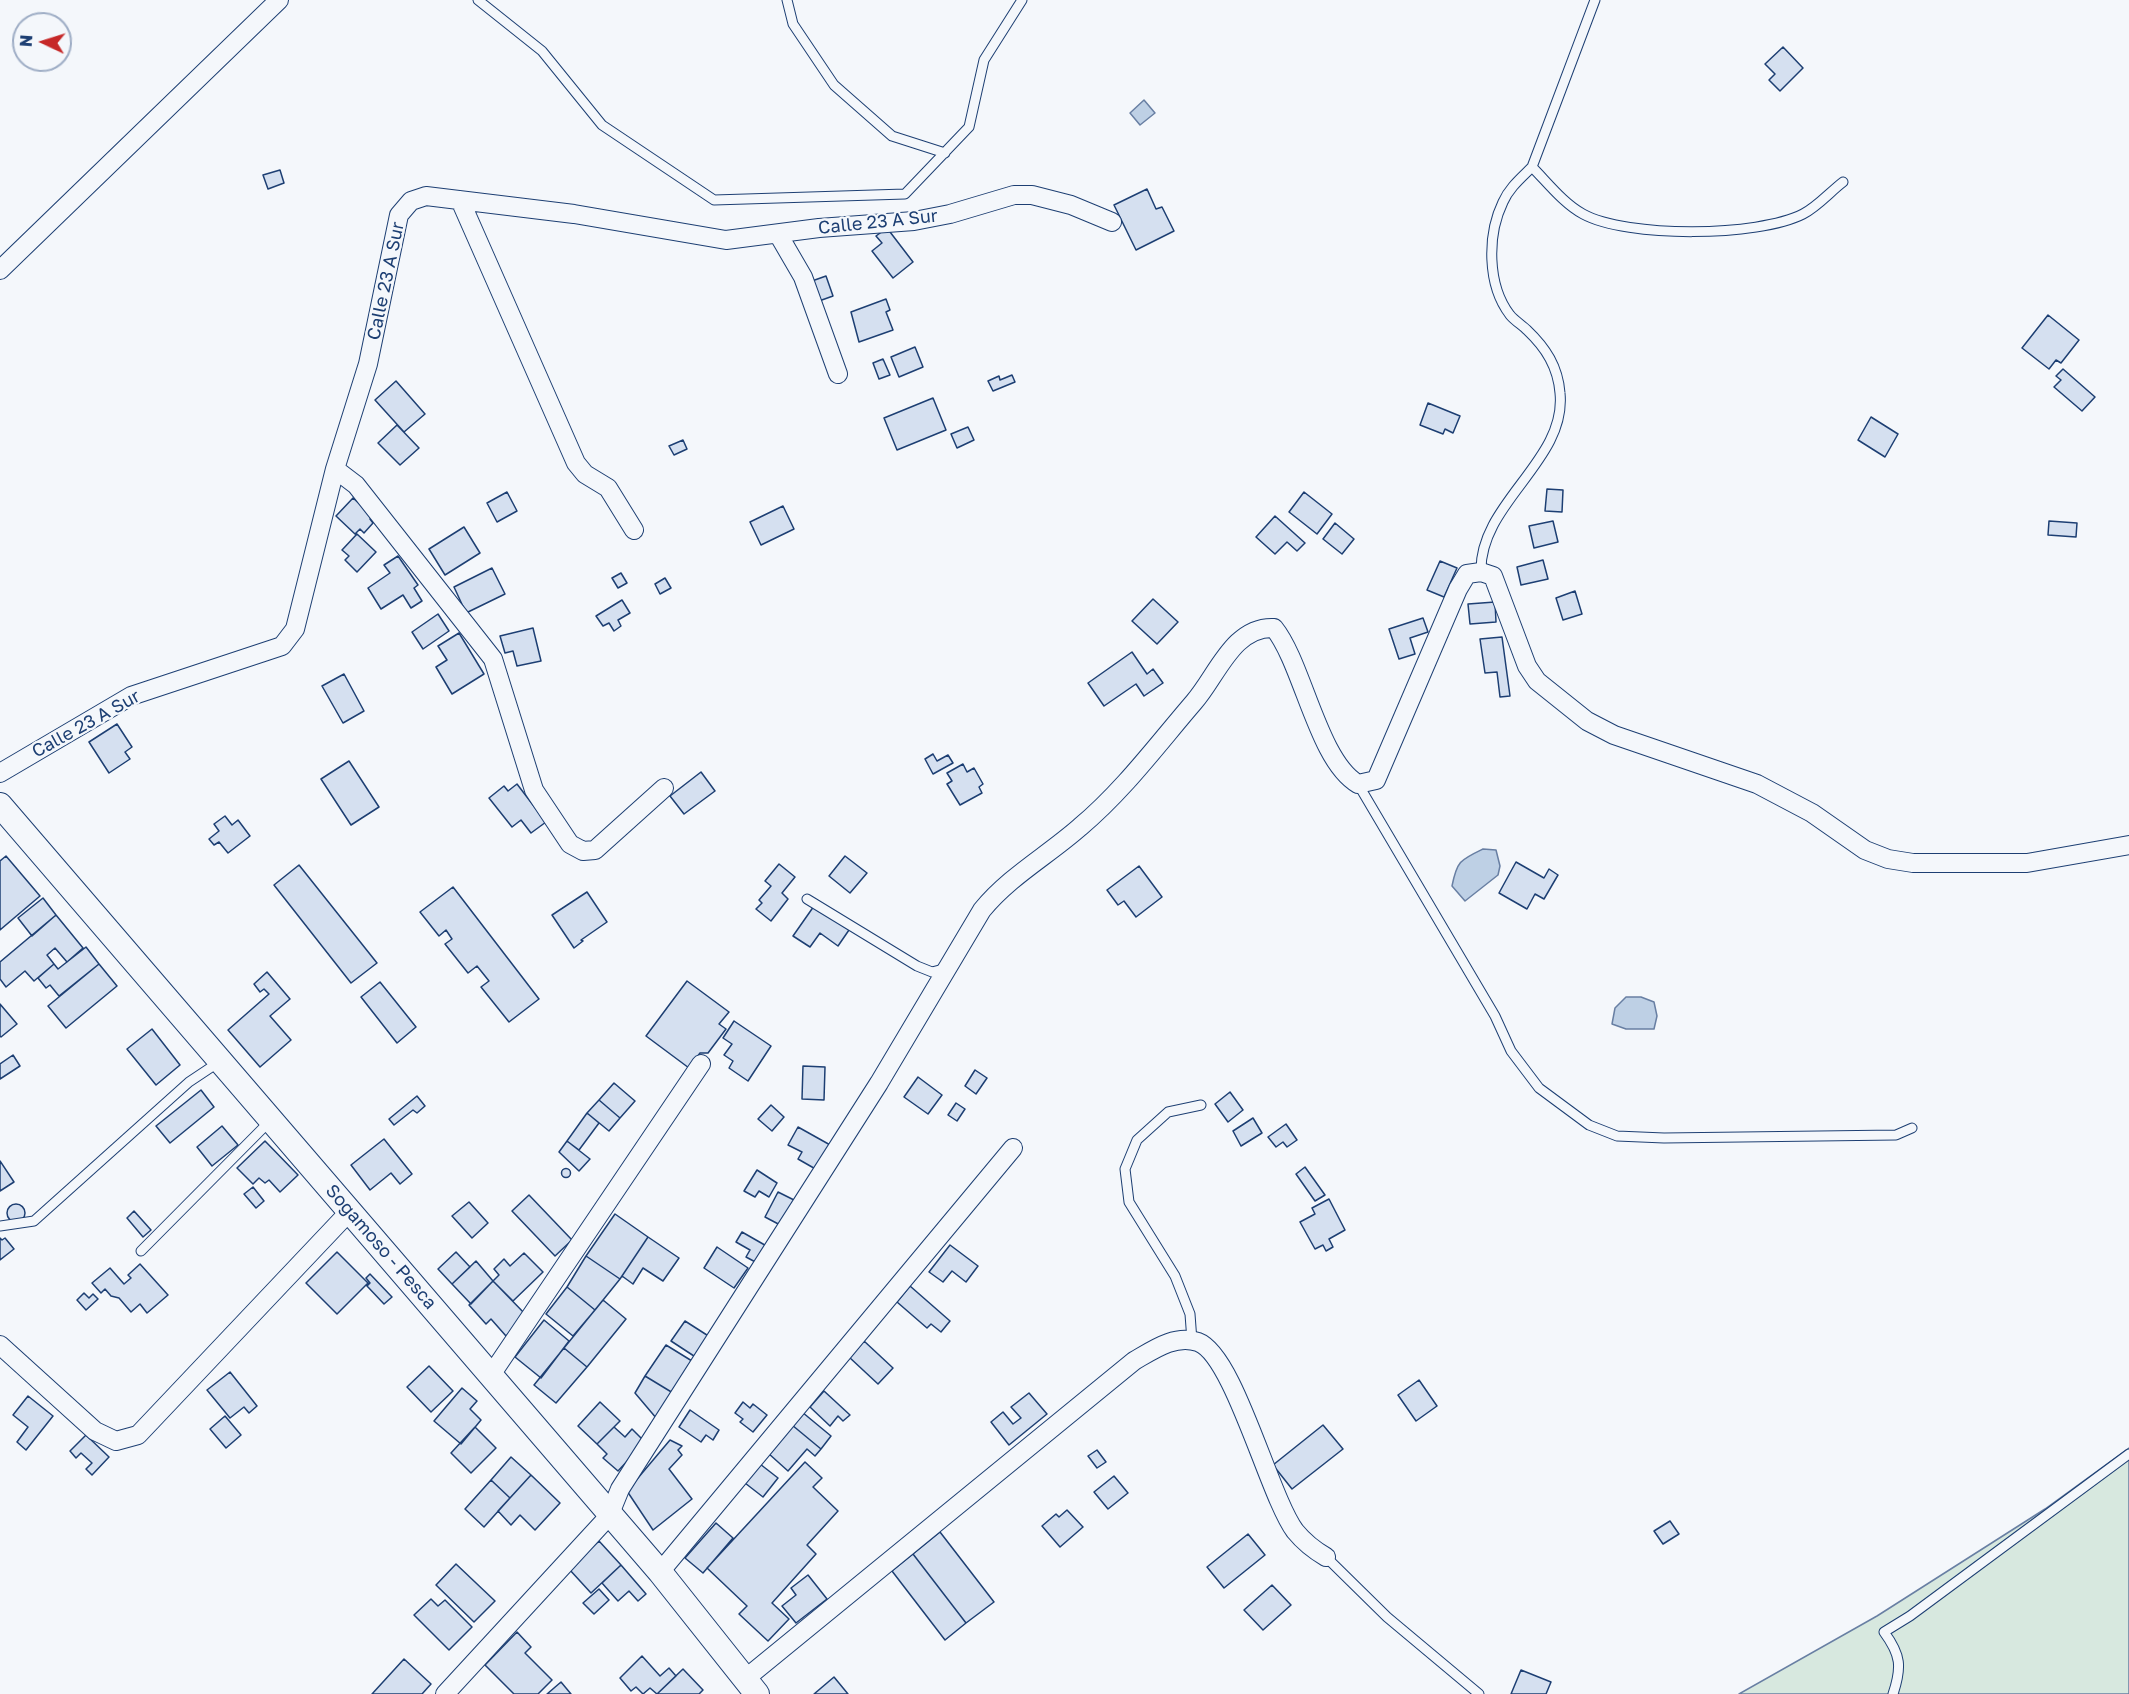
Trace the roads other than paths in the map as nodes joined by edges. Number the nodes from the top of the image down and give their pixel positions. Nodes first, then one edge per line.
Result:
1 (279, 0) edge
2 (478, 0) edge
3 (787, 0) edge
4 (1022, 0) edge
5 (1594, 0) edge
6 (945, 153) junction
7 (1532, 167) junction
8 (1843, 182) dead end
9 (460, 201) junction
10 (1112, 222) dead end
11 (778, 234) junction
12 (0, 270) edge
13 (838, 374) dead end
14 (336, 469) junction
15 (634, 530) dead end
16 (1481, 572) junction
17 (0, 773) edge
18 (1358, 784) junction
19 (664, 788) dead end
20 (0, 805) edge
21 (2129, 845) edge
22 (807, 899) dead end
23 (950, 968) junction
24 (221, 1061) junction
25 (702, 1065) dead end
26 (1201, 1105) dead end
27 (271, 1120) junction
28 (1912, 1128) dead end
29 (1013, 1148) dead end
30 (350, 1211) junction
31 (0, 1226) edge
32 (141, 1251) dead end
33 (1192, 1341) junction
34 (0, 1345) edge
35 (491, 1375) junction
36 (2129, 1454) edge
37 (609, 1516) junction
38 (1326, 1557) joint
39 (660, 1572) junction
40 (751, 1686) edge
41 (444, 1694) edge
42 (1479, 1694) edge
43 (1893, 1694) edge

1 - 12 street
2 - 6 lane
3 - 6 lane
4 - 6 lane
5 - 7 lane
7 - 8 lane
7 - 16 lane
9 - 11 street, Calle 23 A Sur
9 - 14 street, Calle 23 A Sur
9 - 15 street
10 - 11 street, Calle 23 A Sur
11 - 13 street
14 - 17 street, Calle 23 A Sur
14 - 19 street
16 - 18 street
16 - 21 street
18 - 23 street
18 - 28 lane
20 - 24 main road, Sogamoso - Pesca
22 - 23 lane
23 - 37 street
24 - 27 main road, Sogamoso - Pesca
24 - 31 lane
25 - 35 street
26 - 33 lane
27 - 30 main road, Sogamoso - Pesca
27 - 32 lane
29 - 39 street
30 - 34 street
30 - 35 main road, Sogamoso - Pesca
33 - 38 street
33 - 40 street
35 - 37 main road, Sogamoso - Pesca
36 - 43 lane
37 - 39 main road, Sogamoso - Pesca
37 - 41 street
38 - 42 lane
39 - 40 main road, Sogamoso - Pesca

